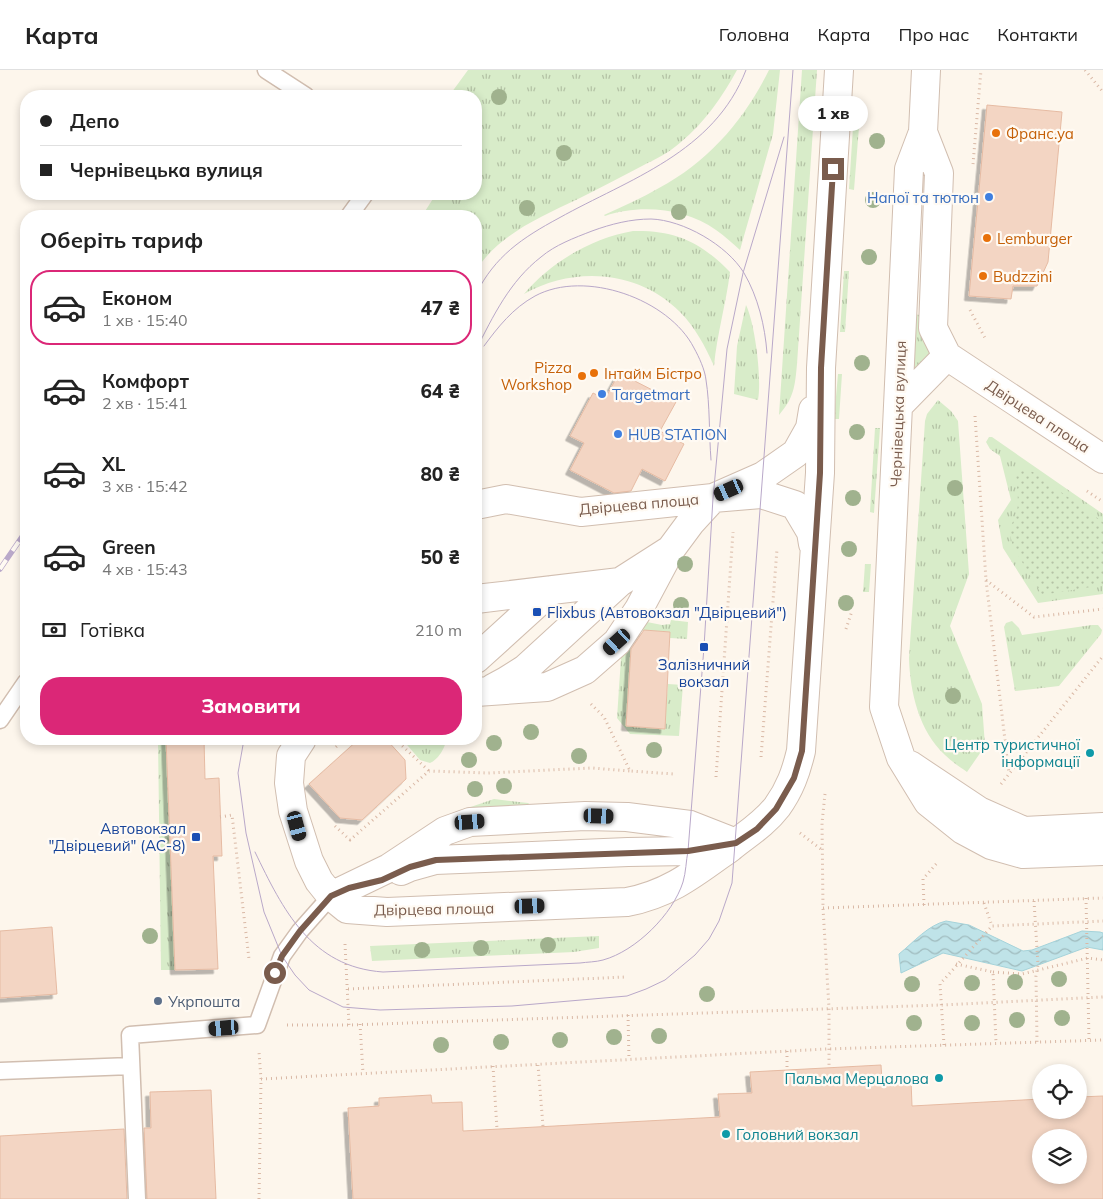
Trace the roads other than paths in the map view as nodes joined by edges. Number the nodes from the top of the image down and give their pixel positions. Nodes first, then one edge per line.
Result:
1 (266, 70) edge
2 (839, 70) edge
3 (926, 70) edge
4 (297, 90) edge
5 (923, 132) junction
6 (947, 356) junction
7 (821, 368) junction
8 (899, 405) junction
9 (1103, 459) edge
10 (713, 498) junction
11 (482, 504) edge
12 (671, 549) junction
13 (815, 552) junction
14 (620, 582) junction
15 (552, 590) junction
16 (482, 600) edge
17 (482, 654) edge
18 (20, 691) edge
19 (482, 691) edge
20 (482, 691) edge
21 (0, 720) edge
22 (298, 745) edge
23 (901, 758) junction
24 (1103, 827) edge
25 (736, 843) junction
26 (1103, 851) edge
27 (331, 896) junction
28 (131, 1066) junction
29 (0, 1071) edge
30 (137, 1199) edge

1 - 4 lane
2 - 7 street
3 - 5 street, Чернівецька вулиця
5 - 6 street
5 - 8 street, Чернівецька вулиця
6 - 8 street
6 - 9 street, Двірцева площа
7 - 10 street, Двірцева площа
7 - 13 street, Двірцева площа
8 - 23 street, Чернівецька вулиця
10 - 11 street, Двірцева площа
10 - 12 street, Двірцева площа
10 - 13 street, Двірцева площа
12 - 14 street, Двірцева площа
12 - 19 street, Двірцева площа
13 - 25 street, Двірцева площа
14 - 15 street, Двірцева площа
14 - 20 street, Двірцева площа
15 - 16 street, Двірцева площа
15 - 17 street
18 - 21 lane
22 - 27 street, Двірцева площа
23 - 24 street
23 - 26 street
25 - 27 street, Двірцева площа
25 - 27 street, Двірцева площа
25 - 27 street
27 - 28 lane
28 - 29 lane
28 - 30 lane

